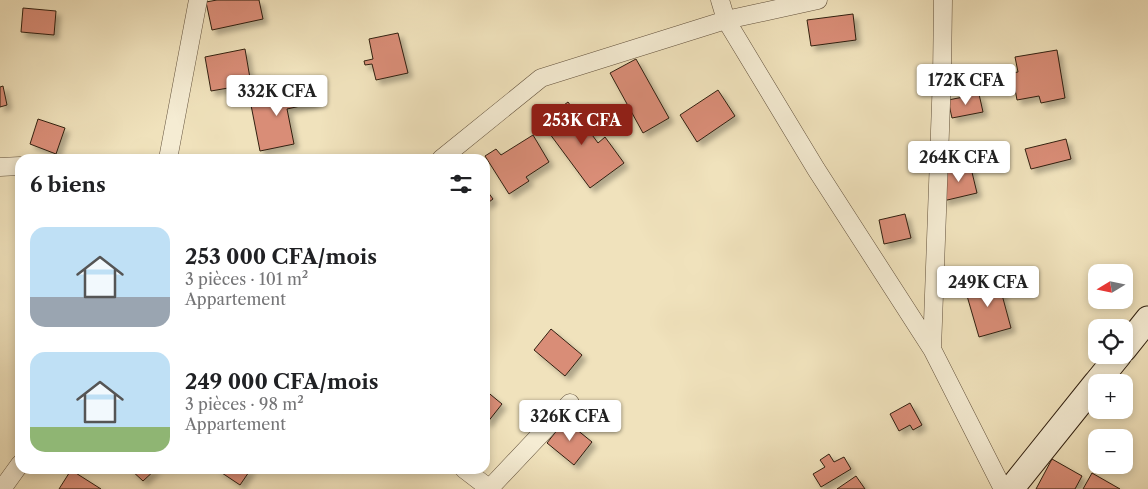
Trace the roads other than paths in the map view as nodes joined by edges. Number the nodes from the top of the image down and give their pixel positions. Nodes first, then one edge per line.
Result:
1 (198, 0) edge
2 (720, 0) edge
3 (818, 0) edge
4 (943, 0) edge
5 (726, 20) junction
6 (169, 154) edge
7 (447, 154) edge
8 (15, 166) edge
9 (0, 167) edge
10 (1148, 319) edge
11 (1133, 338) edge
12 (932, 349) junction
13 (1112, 364) edge
14 (1103, 374) edge
15 (1088, 393) edge
16 (570, 403) dead end
17 (15, 471) edge
18 (470, 474) edge
19 (2, 489) edge
20 (489, 489) edge
21 (1003, 489) edge
22 (1011, 489) edge

1 - 6 street
2 - 5 street
3 - 5 street
4 - 12 street
5 - 7 street
5 - 12 street
8 - 9 street
10 - 11 main road
12 - 21 street
13 - 14 main road
15 - 22 main road
16 - 20 street
17 - 19 street
18 - 20 street

